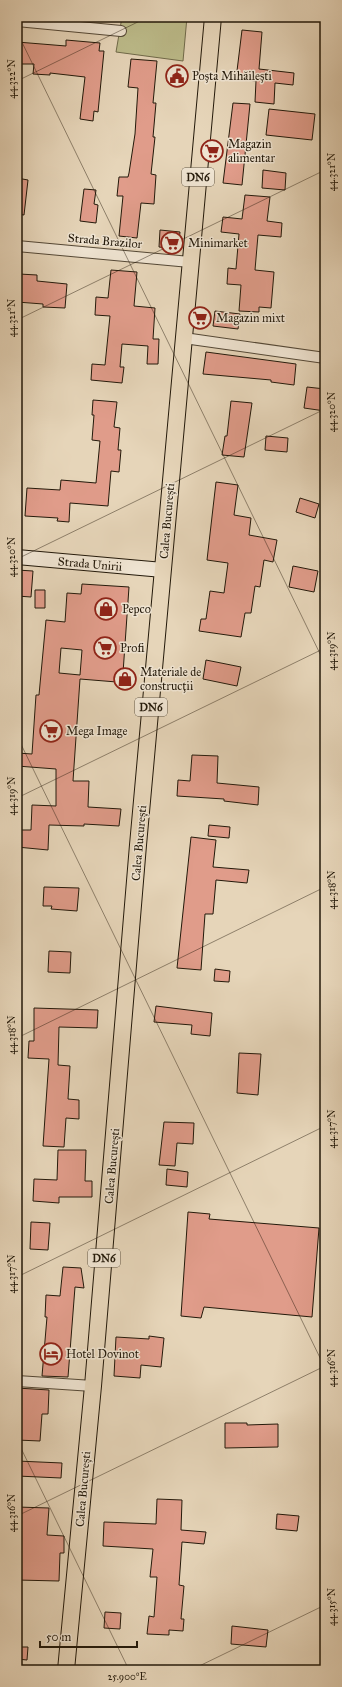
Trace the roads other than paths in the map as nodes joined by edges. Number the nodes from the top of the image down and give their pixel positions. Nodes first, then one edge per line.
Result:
1 (213, 17) edge
2 (17, 22) edge
3 (121, 31) dead end
4 (17, 246) edge
5 (190, 262) junction
6 (184, 338) junction
7 (325, 358) edge
8 (17, 558) edge
9 (163, 570) junction
10 (17, 1381) edge
11 (93, 1386) junction
12 (66, 1670) edge

1 - 5 main road, Calea București / DN6
2 - 3 street
4 - 5 street, Strada Brazilor
5 - 6 main road, Calea București / DN6
6 - 7 street
6 - 9 main road, Calea București / DN6
8 - 9 main road, Strada Unirii
9 - 11 main road, Calea București / DN6
10 - 11 street
11 - 12 main road, Calea București / DN6

